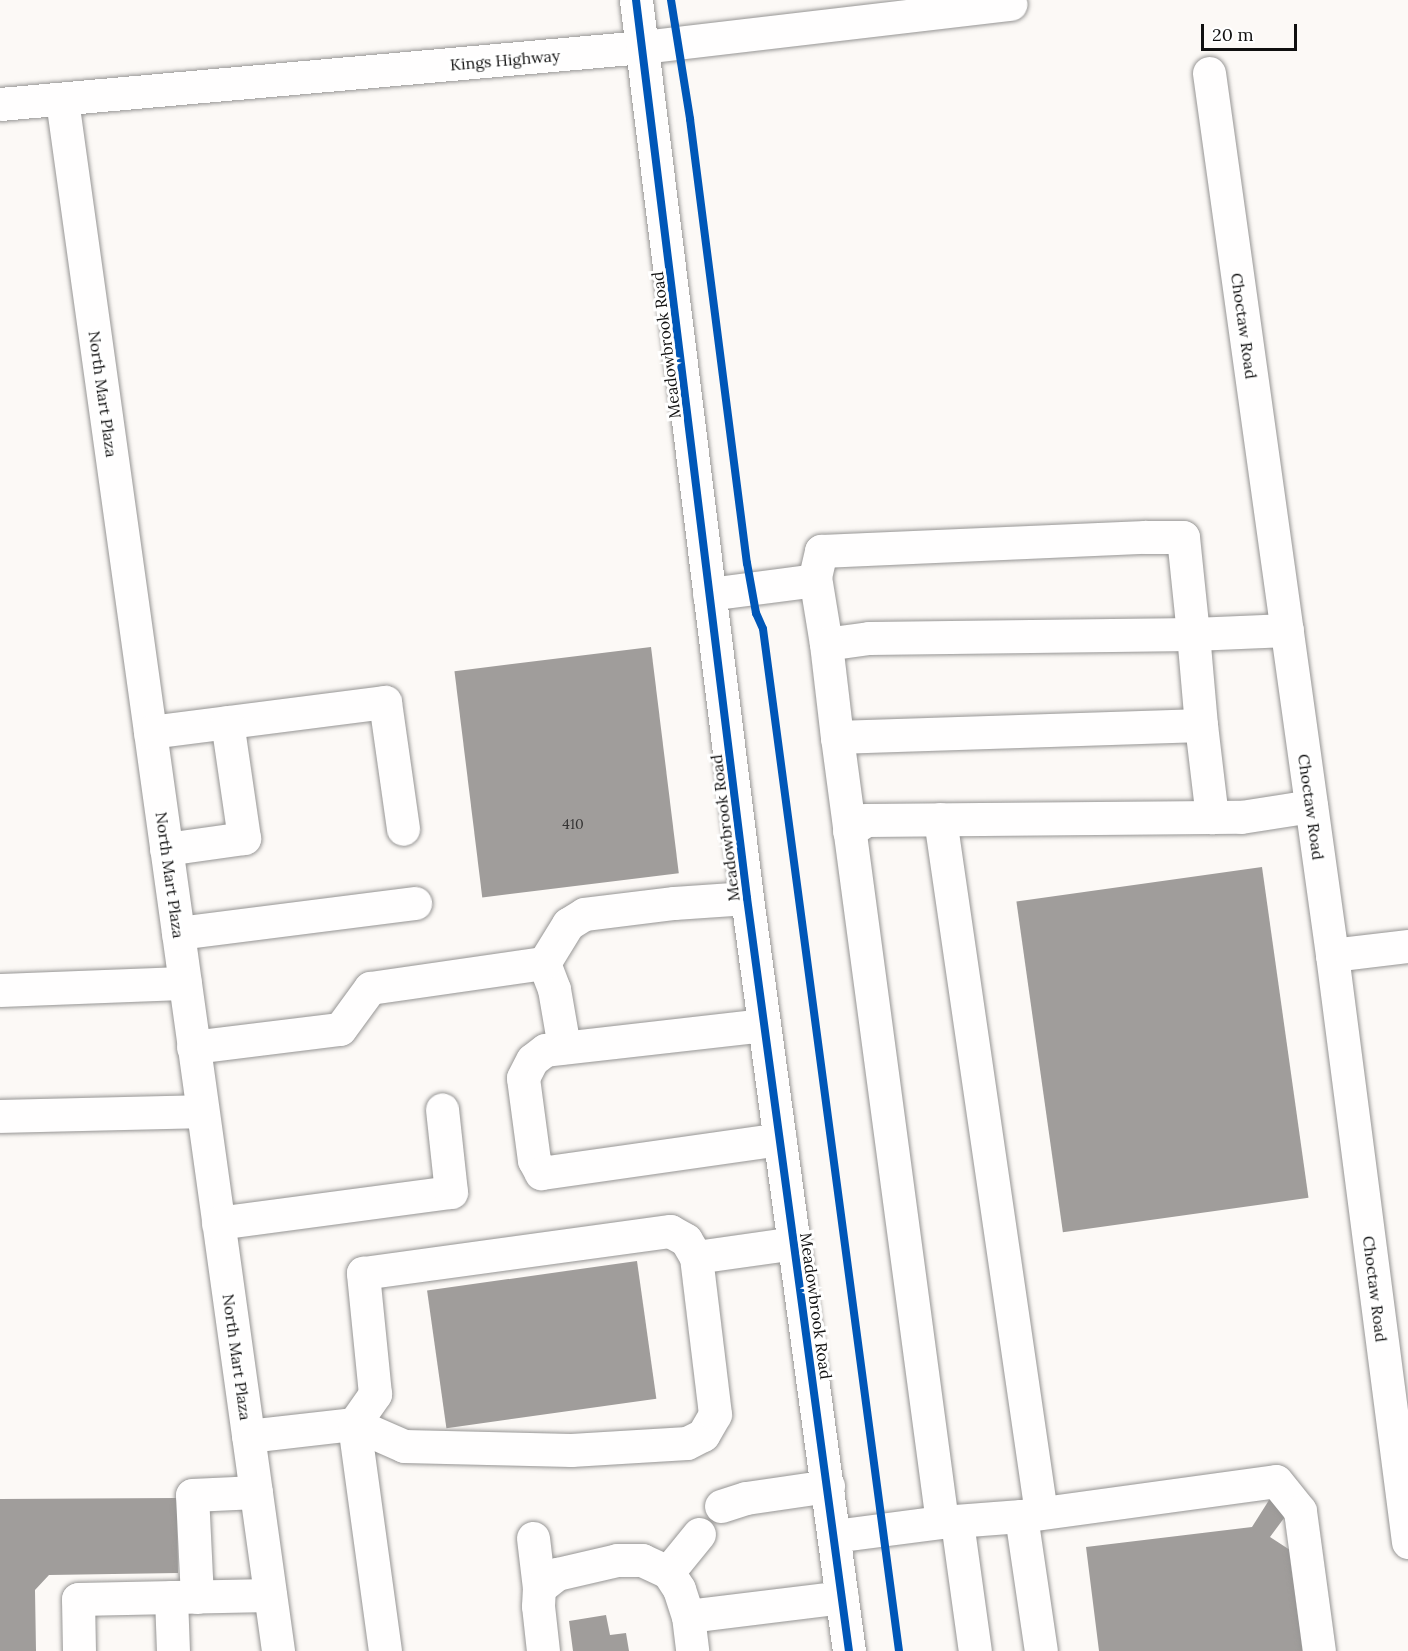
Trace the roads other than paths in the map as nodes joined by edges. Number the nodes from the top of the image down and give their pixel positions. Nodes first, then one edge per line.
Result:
1 (636, 0) edge
2 (1010, 4) dead end
3 (643, 47) junction
4 (1209, 73) dead end
5 (62, 100) junction
6 (0, 104) edge
7 (815, 580) junction
8 (709, 594) junction
9 (1287, 630) junction
10 (1193, 634) junction
11 (826, 644) junction
12 (227, 722) junction
13 (1201, 725) junction
14 (150, 732) junction
15 (837, 737) junction
16 (1311, 806) junction
17 (1212, 817) junction
18 (940, 819) junction
19 (403, 829) dead end
20 (849, 831) junction
21 (166, 849) junction
22 (747, 898) junction
23 (415, 903) dead end
24 (178, 933) junction
25 (1408, 946) edge
26 (1332, 955) junction
27 (544, 963) junction
28 (184, 983) junction
29 (0, 990) edge
30 (764, 1025) junction
31 (193, 1047) junction
32 (564, 1047) junction
33 (442, 1109) dead end
34 (202, 1111) junction
35 (0, 1116) edge
36 (780, 1139) junction
37 (218, 1223) junction
38 (794, 1243) junction
39 (696, 1257) junction
40 (354, 1424) junction
41 (248, 1436) junction
42 (828, 1486) junction
43 (256, 1492) junction
44 (721, 1506) dead end
45 (1031, 1514) junction
46 (950, 1522) junction
47 (699, 1534) dead end
48 (834, 1536) junction
49 (532, 1538) dead end
50 (1408, 1542) edge
51 (668, 1572) junction
52 (539, 1588) junction
53 (270, 1595) junction
54 (184, 1597) junction
55 (842, 1597) junction
56 (688, 1616) junction
57 (78, 1651) edge
58 (173, 1651) edge
59 (278, 1651) edge
60 (385, 1651) edge
61 (543, 1651) edge
62 (692, 1651) edge
63 (849, 1651) edge
64 (975, 1651) edge
65 (1041, 1651) edge
66 (1319, 1651) edge

1 - 3 street, Meadowbrook Road
2 - 3 street, Kings Highway
3 - 5 street, Kings Highway
3 - 8 street, Meadowbrook Road
4 - 9 street, Choctaw Road
5 - 6 street, Kings Highway
5 - 14 street, North Mart Plaza
7 - 8 street
7 - 10 street
7 - 11 street
8 - 22 street, Meadowbrook Road
9 - 10 street
9 - 16 street, Choctaw Road
10 - 11 street
10 - 13 street
11 - 15 street
12 - 14 street
12 - 19 street
12 - 21 street
13 - 15 street
13 - 17 street
14 - 21 street, North Mart Plaza
15 - 20 street
16 - 17 street
16 - 26 street, Choctaw Road
17 - 18 street
18 - 20 street
18 - 45 street
20 - 46 street
21 - 24 street, North Mart Plaza
22 - 27 street
22 - 30 street, Meadowbrook Road
23 - 24 street
24 - 28 street, North Mart Plaza
25 - 26 street
26 - 50 street, Choctaw Road
27 - 31 street
27 - 32 street
28 - 29 street
28 - 31 street, North Mart Plaza
30 - 32 street
30 - 36 street, Meadowbrook Road
31 - 34 street, North Mart Plaza
32 - 36 street
33 - 37 street
34 - 35 street
34 - 37 street, North Mart Plaza
36 - 38 street, Meadowbrook Road
37 - 41 street, North Mart Plaza
38 - 39 street
38 - 42 street, Meadowbrook Road
39 - 40 street
39 - 40 street
40 - 41 street
40 - 60 street
41 - 43 street, North Mart Plaza
42 - 44 street
42 - 48 street, Meadowbrook Road
43 - 53 street, North Mart Plaza
43 - 54 street
45 - 46 street
45 - 65 street
45 - 66 street
46 - 48 street
46 - 64 street
47 - 51 street
48 - 55 street, Meadowbrook Road
49 - 52 street
51 - 52 street
51 - 56 street
52 - 61 street
53 - 54 street
53 - 59 street, North Mart Plaza
54 - 57 street
54 - 58 street
55 - 56 street
55 - 63 street, Meadowbrook Road
56 - 62 street

